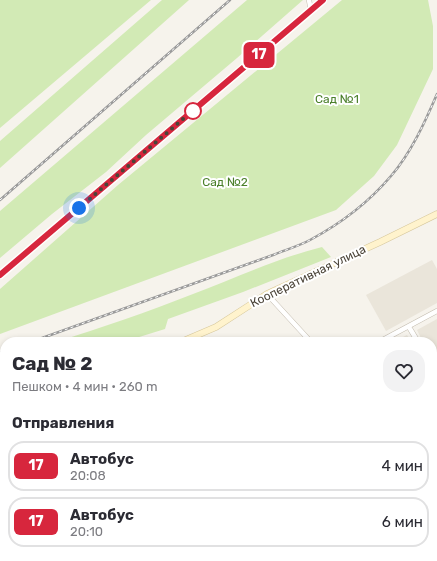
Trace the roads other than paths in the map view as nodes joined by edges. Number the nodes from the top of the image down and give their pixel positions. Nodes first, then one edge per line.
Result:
1 (309, 0) edge
2 (323, 0) edge
3 (311, 11) junction
4 (437, 214) edge
5 (0, 275) edge
6 (267, 294) junction
7 (437, 311) edge
8 (409, 327) junction
9 (193, 337) edge
10 (306, 337) edge
11 (389, 337) edge
12 (415, 337) edge

1 - 3 street
2 - 3 main road
3 - 5 main road
4 - 6 main road, Кооперативная улица
6 - 9 main road, Кооперативная улица
6 - 10 street
7 - 8 street
8 - 11 street
8 - 12 street

